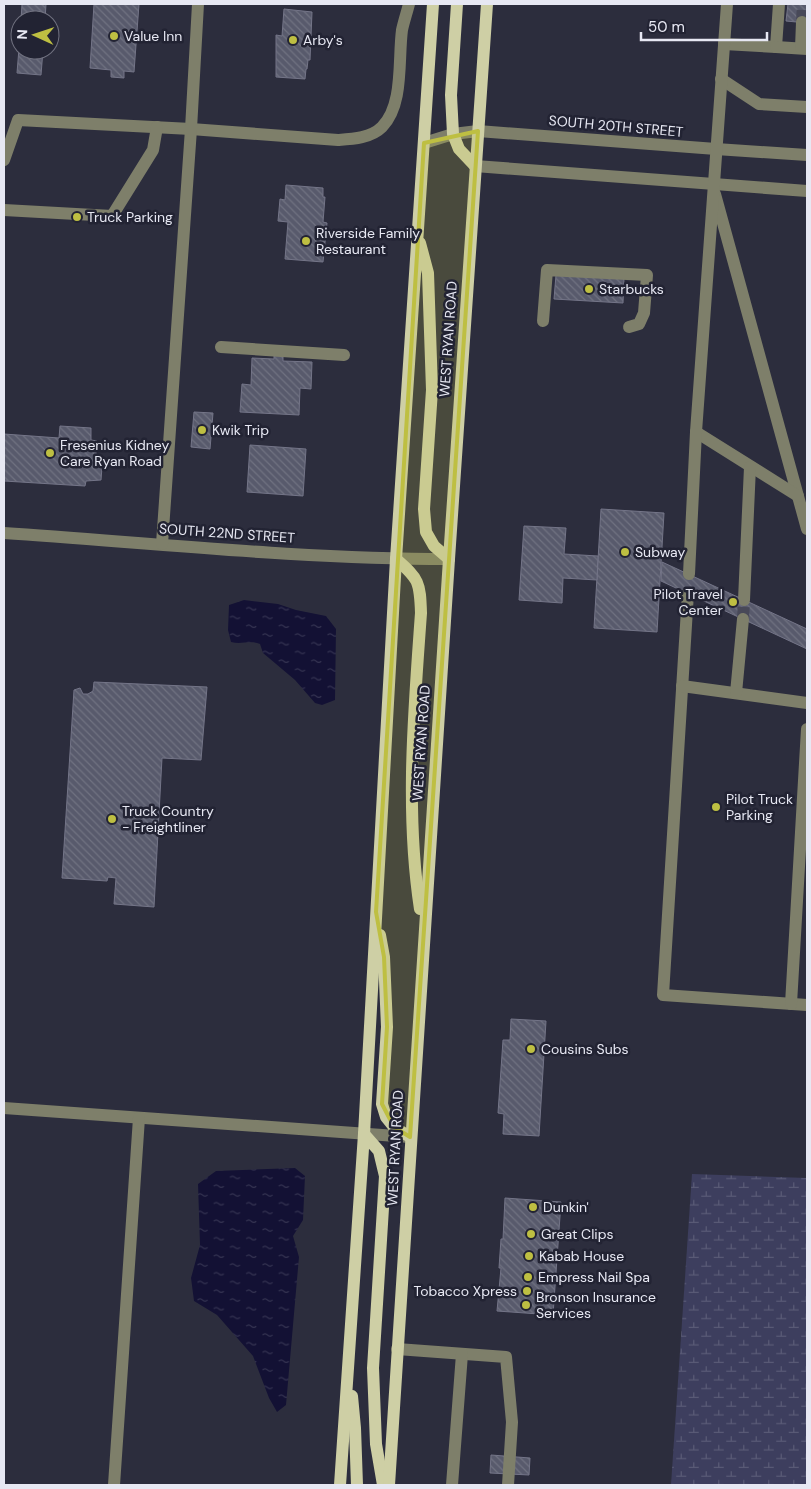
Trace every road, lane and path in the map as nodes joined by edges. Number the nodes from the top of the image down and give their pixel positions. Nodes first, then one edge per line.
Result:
1 (198, 4) edge
2 (409, 4) edge
3 (433, 4) edge
4 (457, 4) edge
5 (487, 4) edge
6 (726, 4) edge
7 (779, 4) edge
8 (802, 22) dead end
9 (724, 44) junction
10 (776, 47) junction
11 (804, 48) edge
12 (721, 79) junction
13 (807, 107) edge
14 (156, 127) junction
15 (191, 128) junction
16 (478, 131) junction
17 (453, 134) junction
18 (424, 143) junction
19 (716, 150) junction
20 (807, 155) edge
21 (4, 160) edge
22 (475, 166) junction
23 (713, 184) junction
24 (807, 191) edge
25 (4, 210) edge
26 (418, 234) junction
27 (543, 320) dead end
28 (629, 327) dead end
29 (221, 347) dead end
30 (344, 355) dead end
31 (696, 432) junction
32 (750, 467) junction
33 (798, 496) junction
34 (807, 529) edge
35 (4, 533) edge
36 (162, 544) junction
37 (396, 559) junction
38 (449, 559) junction
39 (689, 574) dead end
40 (688, 593) dead end
41 (744, 600) tunnel mouth
42 (743, 619) tunnel mouth
43 (682, 686) junction
44 (736, 693) junction
45 (807, 703) edge
46 (807, 729) edge
47 (376, 912) junction
48 (424, 931) junction
49 (791, 1004) junction
50 (807, 1005) edge
51 (4, 1108) edge
52 (139, 1118) junction
53 (364, 1134) junction
54 (410, 1137) junction
55 (397, 1349) junction
56 (462, 1354) junction
57 (348, 1367) junction
58 (114, 1485) edge
59 (340, 1485) edge
60 (357, 1485) edge
61 (383, 1485) edge
62 (389, 1485) edge
63 (452, 1485) edge
64 (508, 1485) edge

1 - 15 street
2 - 15 street
3 - 18 main road
4 - 17 main road
5 - 16 main road, WEST RYAN ROAD
6 - 9 street
7 - 10 street
8 - 11 street
9 - 10 street
9 - 12 street
10 - 11 street
12 - 13 street
12 - 19 street
14 - 15 street
14 - 21 street
14 - 25 street
15 - 36 street
16 - 17 street, SOUTH 20TH STREET
16 - 19 street, SOUTH 20TH STREET
16 - 22 main road, WEST RYAN ROAD
17 - 18 street, SOUTH 20TH STREET
17 - 22 main road
18 - 26 main road
19 - 20 street, SOUTH 20TH STREET
19 - 23 street
22 - 23 street
22 - 38 main road, WEST RYAN ROAD
23 - 24 street
23 - 31 street
23 - 33 street
26 - 37 main road
26 - 38 main road
27 - 28 street
29 - 30 street
31 - 32 street
31 - 39 street
32 - 33 street
32 - 41 street
33 - 34 street
35 - 36 street, SOUTH 22ND STREET
36 - 37 street, SOUTH 22ND STREET
37 - 38 street, SOUTH 22ND STREET
37 - 47 main road
37 - 48 main road
38 - 48 main road, WEST RYAN ROAD
40 - 43 street
42 - 44 street
43 - 44 street
43 - 49 street
44 - 45 street
46 - 49 street
47 - 53 main road
47 - 54 main road
48 - 54 main road, WEST RYAN ROAD
49 - 50 street
51 - 52 street
52 - 53 street
52 - 58 street
53 - 54 street
53 - 57 main road
53 - 61 main road
54 - 55 main road, WEST RYAN ROAD
55 - 56 street
55 - 62 main road, WEST RYAN ROAD
56 - 63 street
56 - 64 street
57 - 59 main road
57 - 60 main road

